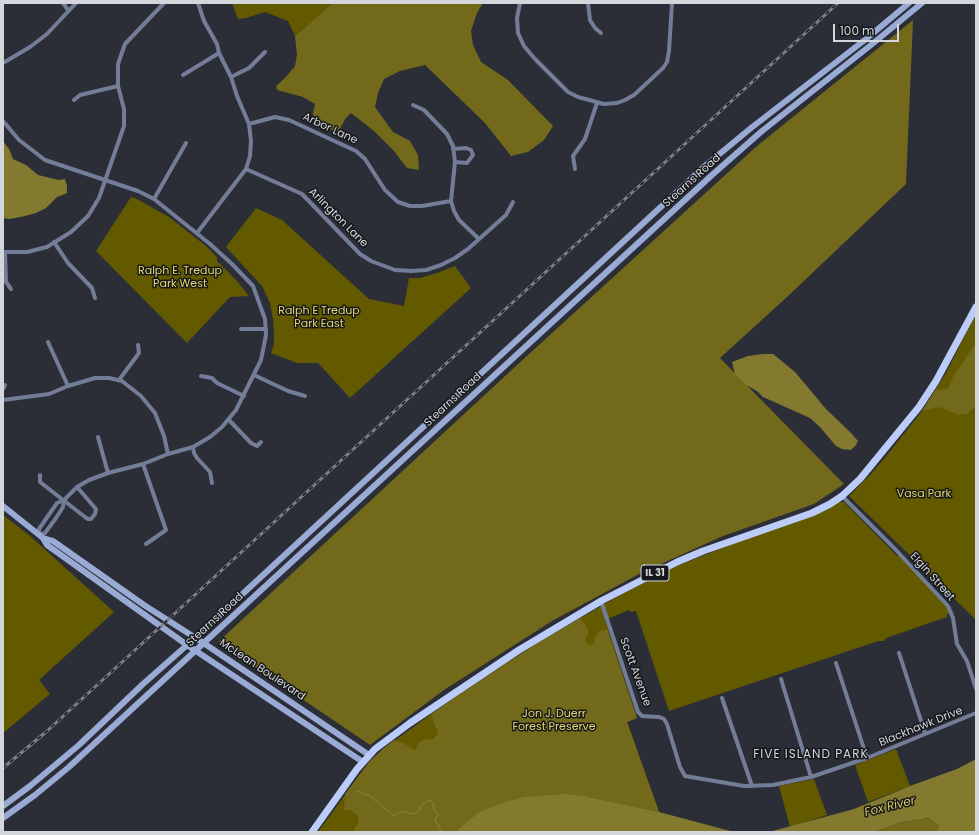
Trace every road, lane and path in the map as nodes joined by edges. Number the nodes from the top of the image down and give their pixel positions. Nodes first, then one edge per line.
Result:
1 (63, 3) edge
2 (76, 3) edge
3 (164, 3) edge
4 (198, 3) edge
5 (520, 3) edge
6 (588, 3) edge
7 (672, 3) edge
8 (909, 3) edge
9 (922, 3) edge
10 (68, 10) junction
11 (601, 33) dead end
12 (265, 52) dead end
13 (220, 53) junction
14 (3, 62) edge
15 (183, 74) dead end
16 (231, 76) junction
17 (118, 86) junction
18 (74, 100) dead end
19 (597, 103) junction
20 (413, 106) dead end
21 (3, 121) edge
22 (249, 124) junction
23 (186, 143) dead end
24 (454, 149) junction
25 (455, 162) junction
26 (246, 168) junction
27 (575, 169) dead end
28 (106, 180) junction
29 (154, 199) junction
30 (451, 201) junction
31 (513, 202) dead end
32 (197, 233) junction
33 (479, 239) junction
34 (54, 242) junction
35 (4, 252) edge
36 (10, 289) dead end
37 (95, 298) dead end
38 (976, 307) edge
39 (241, 328) dead end
40 (266, 329) junction
41 (48, 342) dead end
42 (138, 345) dead end
43 (254, 375) junction
44 (201, 376) dead end
45 (119, 380) junction
46 (68, 386) junction
47 (244, 396) junction
48 (305, 396) dead end
49 (3, 400) edge
50 (229, 420) junction
51 (98, 437) dead end
52 (261, 442) dead end
53 (193, 447) junction
54 (168, 454) junction
55 (143, 464) junction
56 (108, 473) junction
57 (40, 475) dead end
58 (212, 483) dead end
59 (77, 487) junction
60 (842, 496) junction
61 (64, 500) junction
62 (3, 506) edge
63 (41, 537) junction
64 (146, 544) dead end
65 (601, 601) junction
66 (195, 638) junction
67 (204, 644) junction
68 (187, 645) junction
69 (196, 651) junction
70 (898, 653) dead end
71 (836, 663) dead end
72 (781, 679) dead end
73 (976, 689) edge
74 (722, 698) dead end
75 (976, 713) edge
76 (925, 733) junction
77 (369, 755) junction
78 (867, 758) junction
79 (363, 762) junction
80 (685, 776) joint
81 (811, 777) junction
82 (752, 786) junction
83 (3, 806) edge
84 (3, 818) edge
85 (312, 832) edge

1 - 10 street
2 - 10 street
3 - 17 street
4 - 13 street
5 - 19 street
6 - 11 street
7 - 19 street
8 - 66 main road, Stearns Road
9 - 67 main road, Stearns Road
10 - 14 street
12 - 16 street
13 - 15 street
13 - 16 street
16 - 22 street
17 - 18 street
17 - 28 street
19 - 27 street
20 - 24 street
21 - 28 street
22 - 26 street
22 - 30 street, Arbor Lane
23 - 29 street
24 - 25 street
24 - 25 street
25 - 30 street
26 - 32 street
26 - 33 street, Arlington Lane
28 - 29 street
28 - 34 street
29 - 32 street
30 - 33 street
31 - 33 street, Arlington Lane
32 - 40 street
34 - 35 street
34 - 37 street
35 - 36 street
38 - 60 main road, IL 31
39 - 40 street
40 - 43 street
41 - 46 street
42 - 45 street
43 - 47 street
43 - 48 street
44 - 47 street
45 - 46 street
45 - 54 street
46 - 49 street
47 - 50 street
50 - 52 street
50 - 53 street
51 - 56 street
53 - 54 street
53 - 58 street
54 - 55 street
55 - 56 street
55 - 64 street
56 - 59 street
57 - 61 street
59 - 61 street
59 - 61 street
60 - 65 main road, IL 31
60 - 73 street, Elgin Street
61 - 63 street
61 - 63 street
62 - 63 main road, McLean Boulevard
63 - 66 main road, McLean Boulevard
63 - 68 main road, McLean Boulevard
65 - 77 main road, IL 31
65 - 80 street, Scott Avenue
66 - 67 main road, McLean Boulevard
66 - 68 main road, Stearns Road
67 - 69 main road, Stearns Road
67 - 77 main road, McLean Boulevard
68 - 69 main road, McLean Boulevard
68 - 83 main road, Stearns Road
69 - 79 main road, McLean Boulevard
69 - 84 main road, Stearns Road
70 - 76 street
71 - 78 street
72 - 81 street
74 - 82 street
75 - 76 street, Blackhawk Drive
76 - 78 street, Blackhawk Drive
77 - 79 main road, IL 31
78 - 81 street, Blackhawk Drive
79 - 85 main road, IL 31
80 - 82 street, Blackhawk Drive
81 - 82 street, Blackhawk Drive

